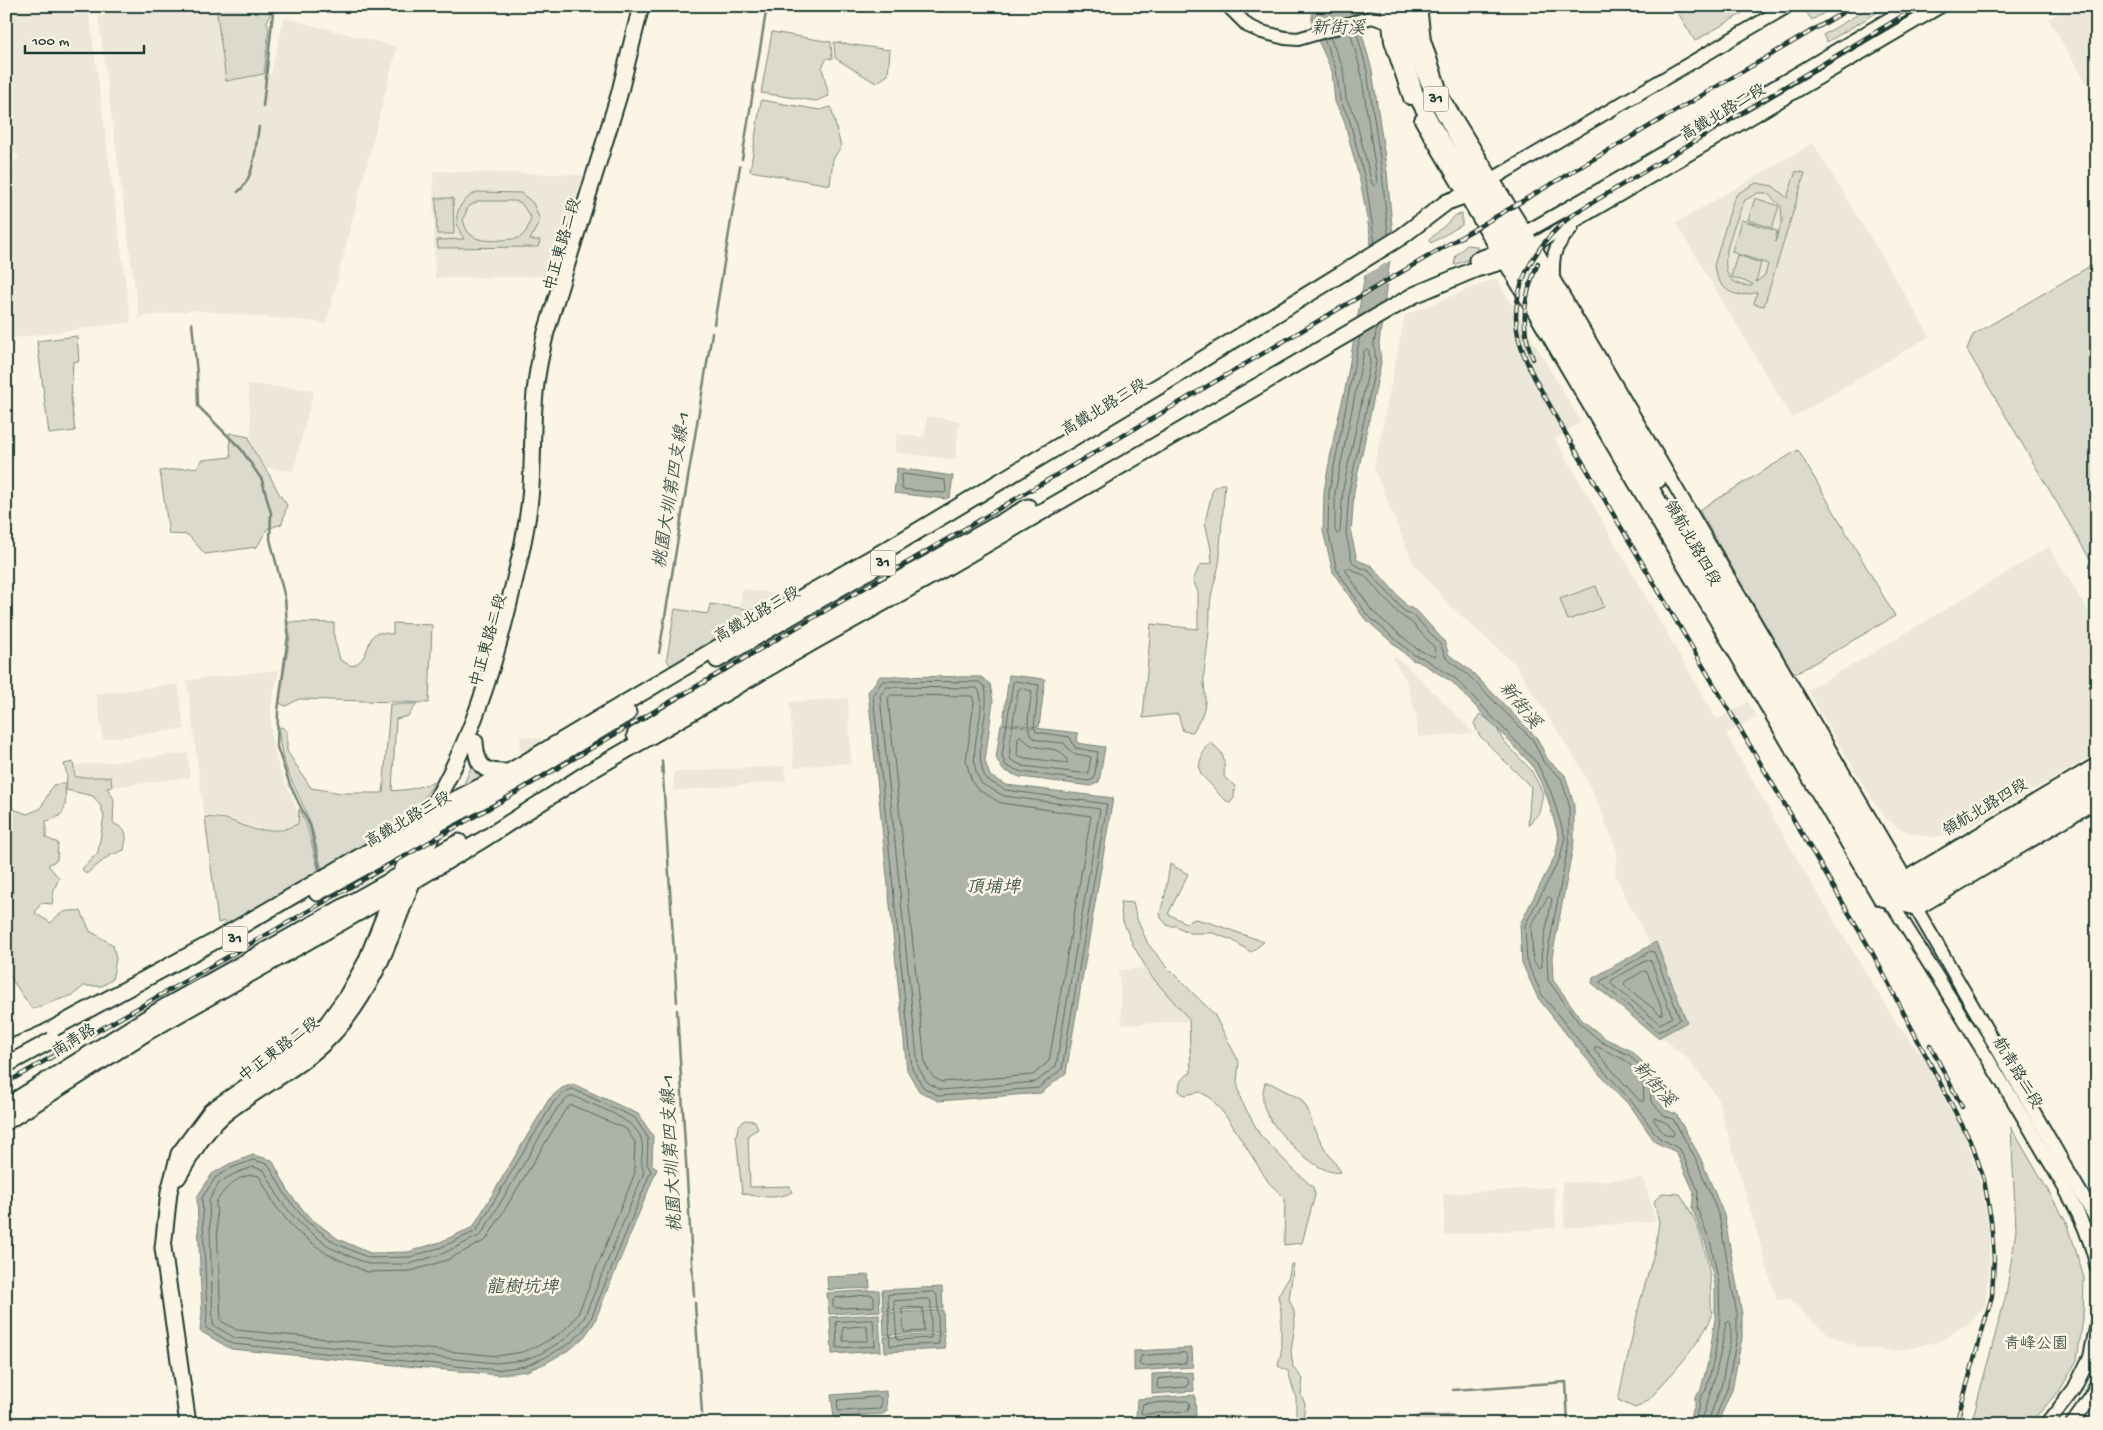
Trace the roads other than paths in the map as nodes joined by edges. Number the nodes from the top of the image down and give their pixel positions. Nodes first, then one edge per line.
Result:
1 (641, 6) edge
2 (649, 6) edge
3 (1228, 6) edge
4 (1387, 6) edge
5 (1788, 6) edge
6 (1911, 6) edge
7 (1941, 6) edge
8 (1406, 13) edge
9 (1478, 188) junction
10 (1580, 218) junction
11 (1515, 247) junction
12 (1345, 276) junction
13 (1553, 281) junction
14 (1333, 338) junction
15 (828, 582) junction
16 (857, 604) junction
17 (789, 618) junction
18 (813, 642) junction
19 (475, 742) junction
20 (2097, 764) edge
21 (509, 772) junction
22 (587, 773) junction
23 (2097, 776) edge
24 (558, 782) junction
25 (2097, 789) edge
26 (2097, 801) edge
27 (446, 804) junction
28 (432, 820) junction
29 (417, 835) junction
30 (420, 864) junction
31 (1906, 872) junction
32 (407, 878) junction
33 (396, 892) junction
34 (1905, 901) junction
35 (350, 916) junction
36 (376, 937) junction
37 (143, 979) joint
38 (30, 1040) junction
39 (52, 1040) joint
40 (6, 1050) edge
41 (24, 1058) dead end
42 (6, 1065) edge
43 (6, 1106) edge
44 (6, 1122) edge
45 (169, 1192) junction
46 (2097, 1221) edge
47 (2097, 1269) edge
48 (2097, 1323) edge
49 (2097, 1383) edge
50 (188, 1424) edge
51 (2046, 1424) edge
52 (2072, 1424) edge

1 - 28 main road, 中正東路二段
2 - 19 main road, 中正東路二段
3 - 8 street
4 - 8 street, 31
5 - 9 street
6 - 11 street, 高鐵北路二段
7 - 10 street, 高鐵北路二段
8 - 9 street, 31
8 - 9 main road, 31
9 - 11 main road, 領航北路四段 / 31
9 - 11 street, 領航北路四段
9 - 12 main road, 高鐵北路三段 / 31
10 - 11 street, 高鐵北路二段
10 - 13 street
11 - 13 street, 領航北路四段
11 - 14 main road
11 - 34 main road, 領航北路四段
11 - 34 street, 領航北路四段
12 - 15 main road, 高鐵北路三段
12 - 17 main road, 高鐵北路三段 / 31
13 - 31 street, 領航北路四段
14 - 16 main road, 31
14 - 18 main road
15 - 17 main road
15 - 21 main road, 高鐵北路三段
16 - 18 main road
16 - 24 main road, 31
17 - 28 main road, 高鐵北路三段 / 31
18 - 22 main road
19 - 21 main road
19 - 27 main road, 中正東路二段
20 - 31 street, 領航北路四段
21 - 27 main road, 高鐵北路三段
22 - 24 main road
22 - 32 main road
23 - 34 main road, 領航北路四段
24 - 30 main road, 31
25 - 34 main road
26 - 34 street
27 - 28 main road, 高鐵北路三段
28 - 29 main road, 中正東路二段
28 - 30 main road, 中正東路二段
28 - 37 main road, 高鐵北路三段
29 - 32 main road, 中正東路二段
29 - 39 main road, 高鐵北路三段 / 31
30 - 32 main road, 中正東路二段
31 - 34 street
32 - 33 main road
32 - 43 main road, 南青路 / 31
32 - 45 main road, 中正東路二段
33 - 35 main road
33 - 36 main road, 中正東路二段
34 - 46 street, 航青路二段
34 - 47 street, 航青路二段
35 - 36 main road
35 - 44 main road, 南青路
36 - 45 main road, 中正東路二段
37 - 38 main road, 南青路
38 - 40 main road, 南青路
38 - 41 main road
39 - 42 main road, 南青路 / 31, bridge
45 - 50 main road, 中正東路二段
48 - 51 street
49 - 52 street

